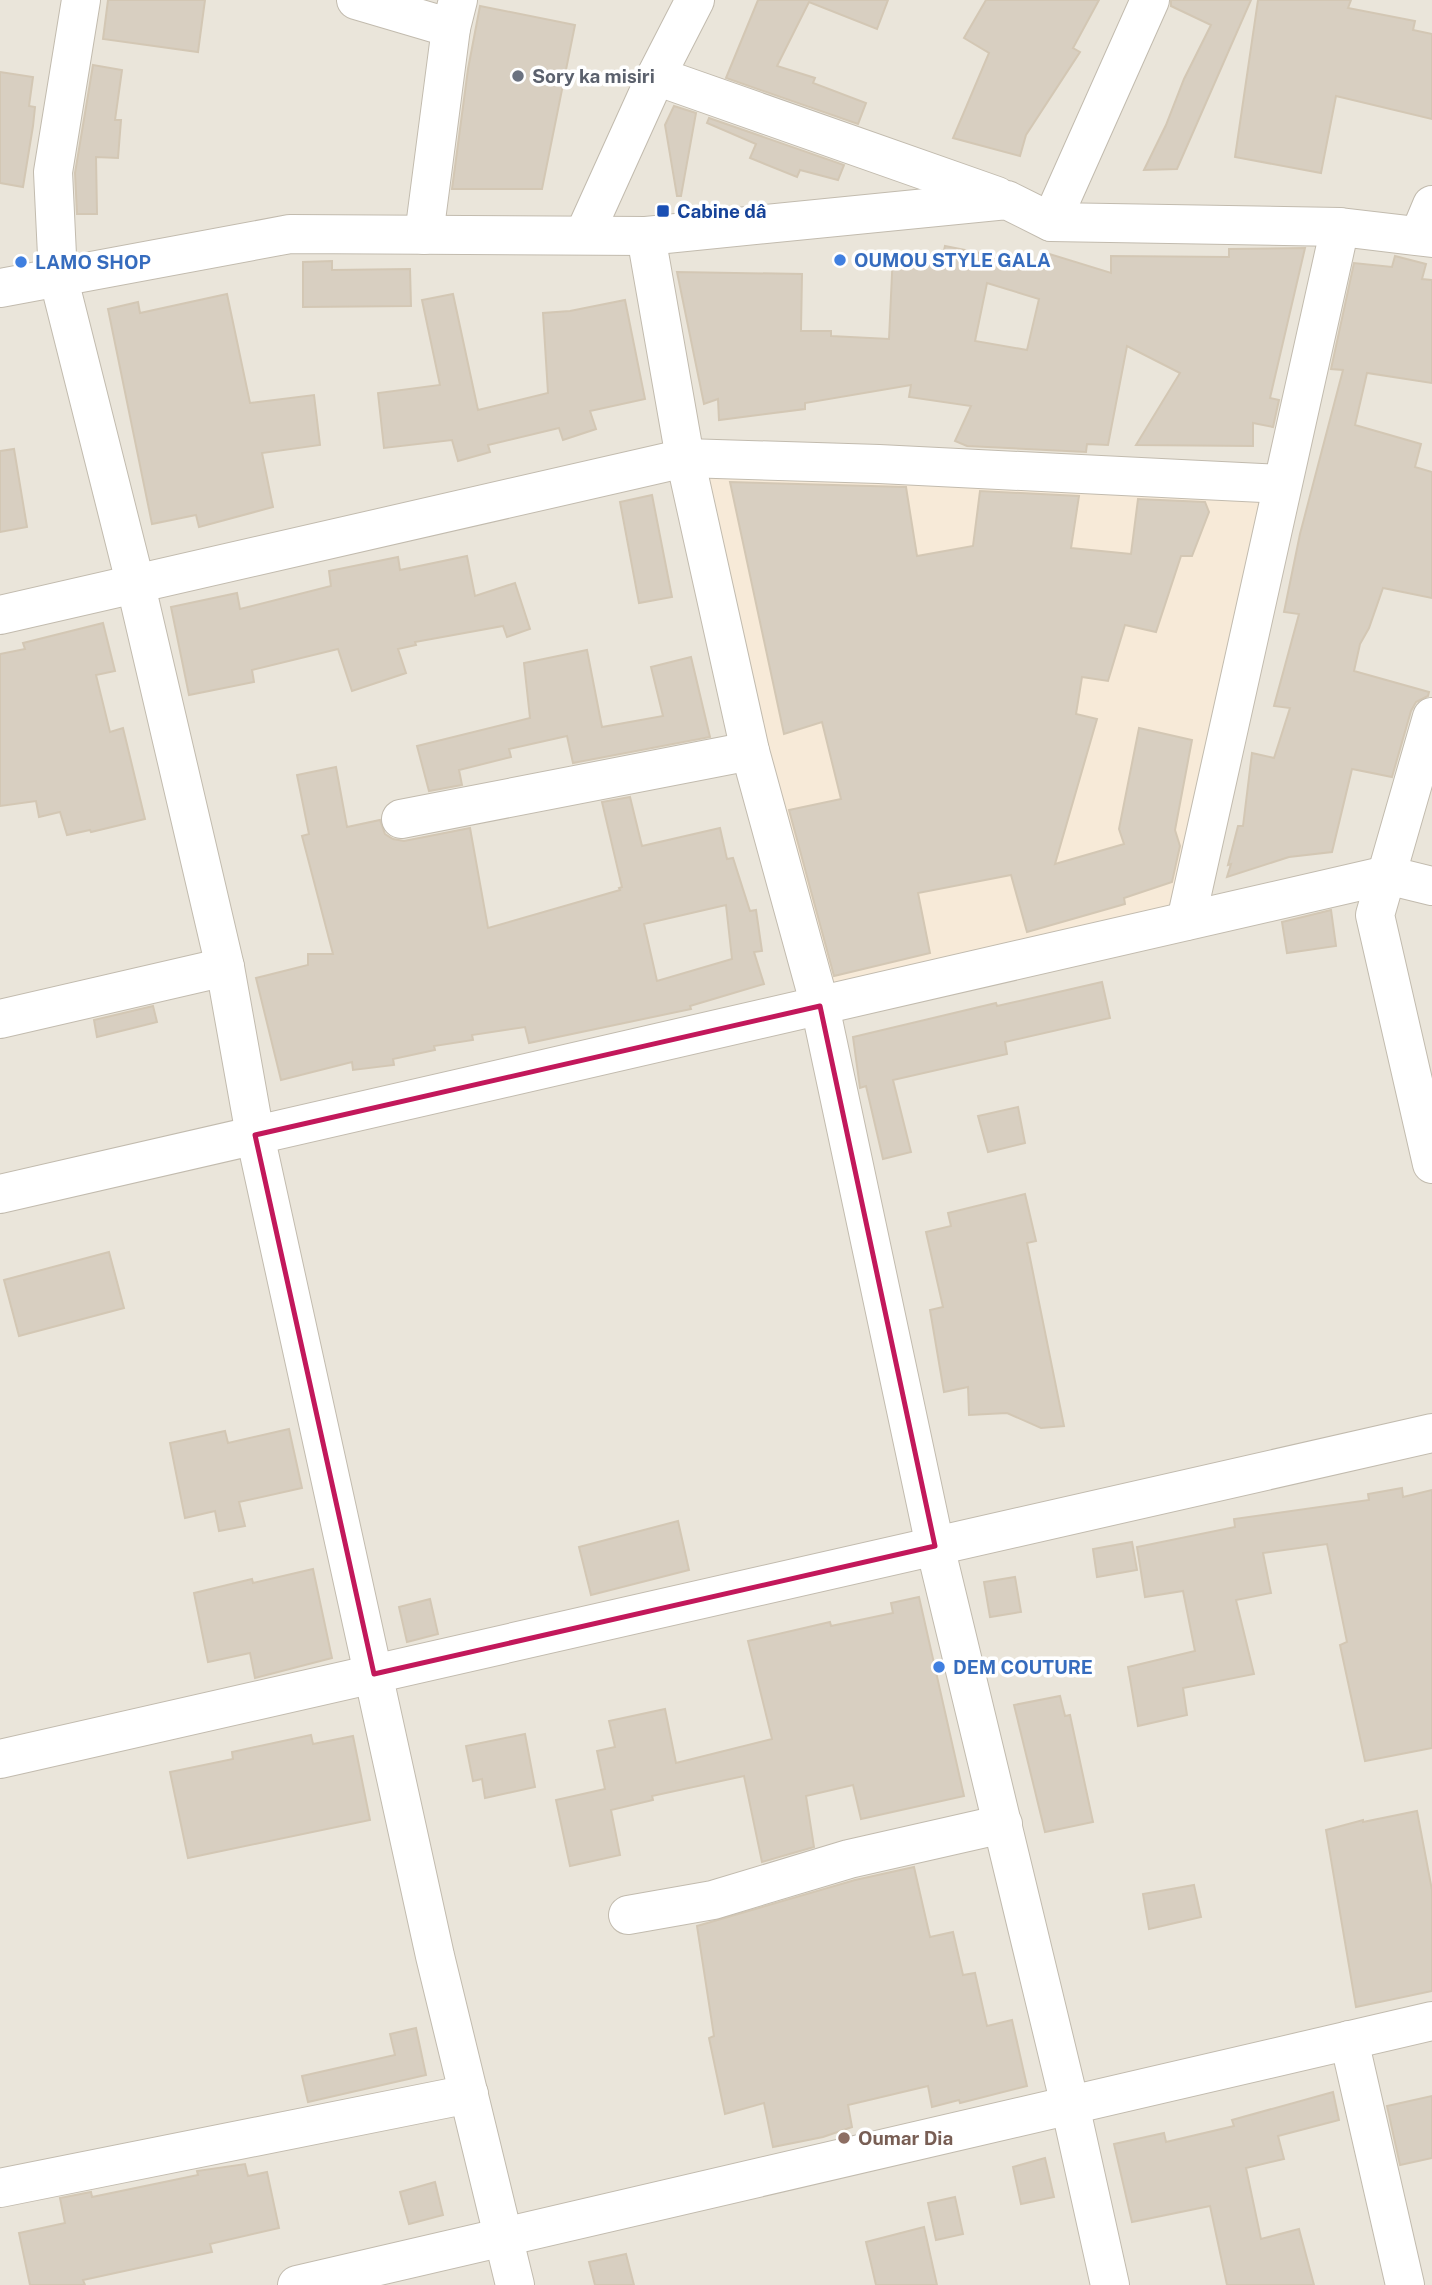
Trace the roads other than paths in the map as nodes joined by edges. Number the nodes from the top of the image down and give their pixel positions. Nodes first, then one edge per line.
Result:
1 (80, 0) edge
2 (356, 0) edge
3 (695, 0) edge
4 (1150, 0) edge
5 (455, 14) edge
6 (656, 76) junction
7 (1007, 200) junction
8 (1051, 222) junction
9 (1428, 226) edge
10 (1340, 228) junction
11 (424, 235) junction
12 (584, 235) junction
13 (646, 236) junction
14 (58, 276) junction
15 (0, 288) edge
16 (685, 458) junction
17 (1282, 484) junction
18 (136, 586) junction
19 (0, 615) edge
20 (1432, 717) edge
21 (750, 751) junction
22 (401, 819) dead end
23 (1387, 875) junction
24 (1432, 886) edge
25 (1186, 921) junction
26 (225, 967) junction
27 (820, 1006) junction
28 (0, 1019) edge
29 (1428, 1126) edge
30 (256, 1135) junction
31 (1432, 1164) edge
32 (0, 1194) edge
33 (1432, 1433) edge
34 (935, 1546) junction
35 (374, 1674) junction
36 (0, 1759) edge
37 (1003, 1824) junction
38 (628, 1915) dead end
39 (1432, 2021) edge
40 (1349, 2040) junction
41 (469, 2094) junction
42 (1070, 2105) junction
43 (0, 2188) edge
44 (503, 2237) junction
45 (297, 2285) edge
46 (515, 2285) edge
47 (1110, 2285) edge
48 (1405, 2285) edge

1 - 14 street
2 - 5 street
3 - 6 street
4 - 8 street
5 - 11 street
6 - 7 street
6 - 12 street
7 - 8 street
7 - 13 street
8 - 10 street
9 - 10 street
10 - 17 street
11 - 12 street
11 - 14 street
12 - 13 street
13 - 16 street
14 - 15 street
14 - 18 street
16 - 17 street
16 - 18 street
16 - 21 street
17 - 25 street
18 - 19 street
18 - 26 street
20 - 23 street
21 - 22 street
21 - 27 street
23 - 24 street
23 - 25 street
23 - 29 street
25 - 27 street
26 - 28 street
26 - 30 street
27 - 30 street
27 - 34 street
29 - 31 street
30 - 32 street
30 - 35 street
33 - 34 street
34 - 35 street
34 - 37 street
35 - 36 street
35 - 41 street
37 - 38 street
37 - 42 street
39 - 40 street
40 - 42 street
40 - 48 street
41 - 43 street
41 - 44 street
42 - 44 street
42 - 47 street
44 - 45 street
44 - 46 street

